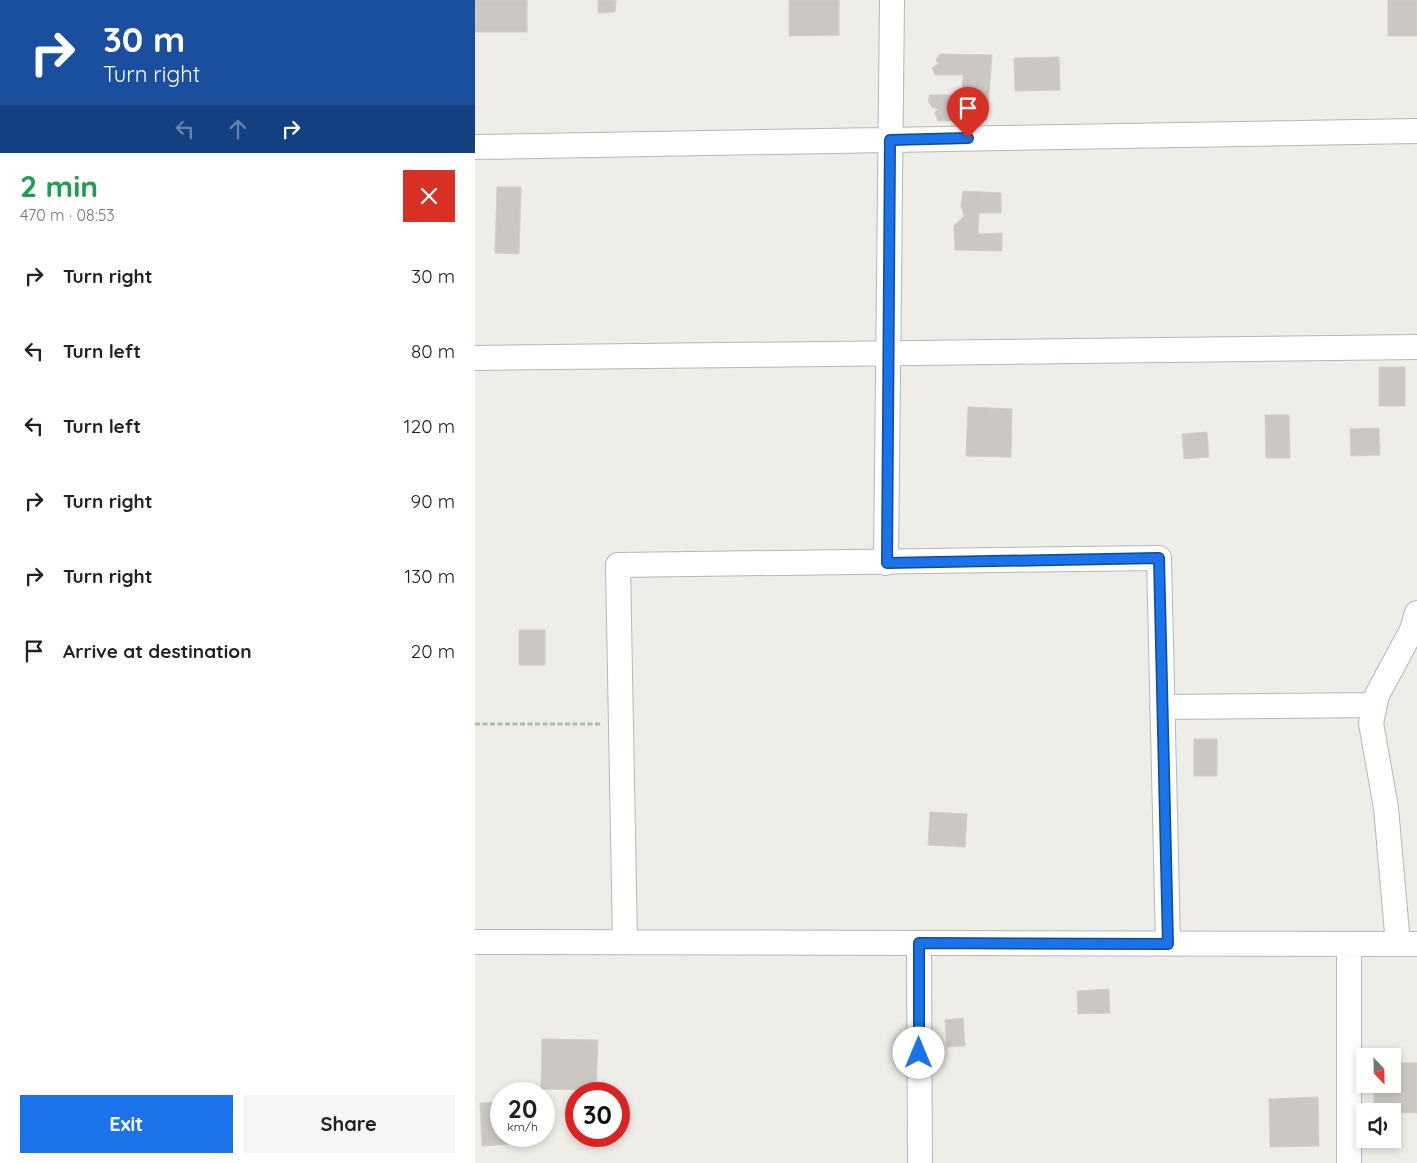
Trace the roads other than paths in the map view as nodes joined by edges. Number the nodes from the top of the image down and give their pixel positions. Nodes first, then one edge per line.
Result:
1 (891, 0) edge
2 (1417, 131) edge
3 (890, 140) junction
4 (475, 147) edge
5 (1417, 347) edge
6 (888, 353) junction
7 (475, 358) edge
8 (887, 563) junction
9 (1417, 614) edge
10 (1375, 705) junction
11 (1162, 707) junction
12 (475, 942) edge
13 (625, 942) junction
14 (919, 943) junction
15 (1168, 944) junction
16 (1349, 944) junction
17 (1408, 944) edge
18 (920, 1163) edge
19 (1349, 1163) edge

1 - 3 street
2 - 3 street
3 - 4 street
3 - 6 street
5 - 6 street
6 - 7 street
6 - 8 street
8 - 11 street
8 - 13 street
9 - 10 street
10 - 11 street
10 - 17 street
11 - 15 street
12 - 13 street
13 - 14 street
14 - 15 street
14 - 18 street
15 - 16 street
16 - 17 street
16 - 19 street

